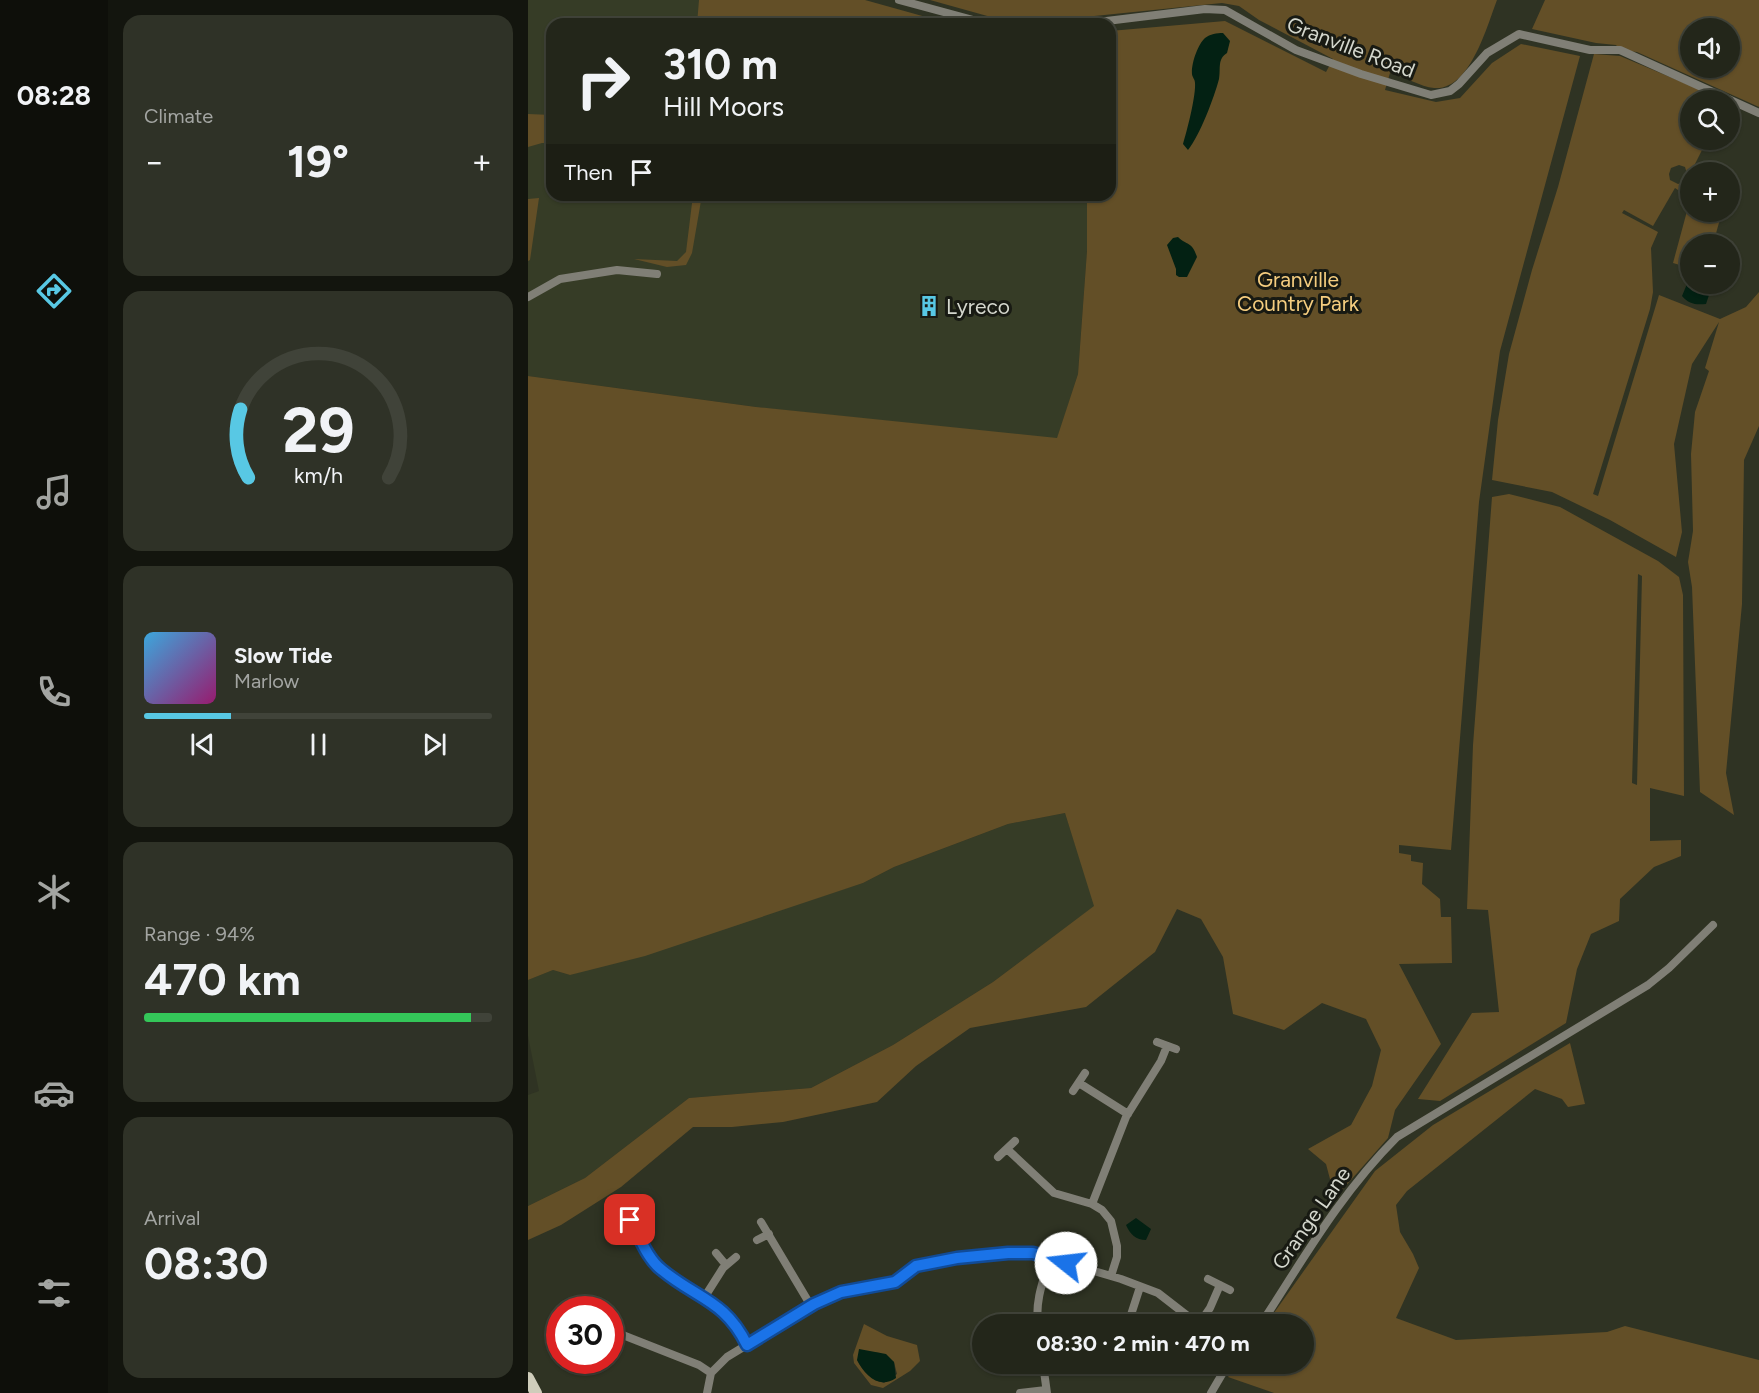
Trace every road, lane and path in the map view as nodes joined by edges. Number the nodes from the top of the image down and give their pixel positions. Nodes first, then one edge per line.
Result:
1 (899, 0) edge
2 (966, 18) edge
3 (1116, 20) edge
4 (1759, 113) edge
5 (657, 274) dead end
6 (528, 297) edge
7 (1713, 925) dead end
8 (1157, 1042) dead end
9 (1167, 1046) junction
10 (1176, 1049) dead end
11 (1085, 1073) dead end
12 (1079, 1083) junction
13 (1073, 1091) dead end
14 (1128, 1114) junction
15 (1015, 1141) dead end
16 (1007, 1149) junction
17 (998, 1156) dead end
18 (1092, 1204) junction
19 (640, 1213) dead end
20 (630, 1220) junction
21 (761, 1222) dead end
22 (620, 1226) dead end
23 (769, 1234) junction
24 (757, 1240) dead end
25 (716, 1253) dead end
26 (736, 1257) dead end
27 (1050, 1258) junction
28 (726, 1265) junction
29 (1111, 1276) junction
30 (1208, 1279) dead end
31 (1220, 1285) junction
32 (1140, 1287) junction
33 (1230, 1290) dead end
34 (704, 1298) junction
35 (811, 1306) junction
36 (1037, 1314) edge
37 (1131, 1314) edge
38 (1186, 1314) edge
39 (1206, 1314) edge
40 (1267, 1314) edge
41 (624, 1336) edge
42 (747, 1345) junction
43 (711, 1373) junction
44 (1043, 1374) edge
45 (1222, 1374) edge
46 (528, 1378) edge
47 (1046, 1391) edge
48 (536, 1393) edge
49 (707, 1393) edge
50 (1020, 1393) edge
51 (1211, 1393) edge

1 - 2 street
3 - 4 street, Granville Road
5 - 6 street
7 - 40 street, Grange Lane
8 - 9 street
9 - 10 street
9 - 14 street
11 - 12 street
12 - 13 street
12 - 14 street
14 - 18 street
15 - 16 street
16 - 17 street
16 - 18 street
18 - 29 street
19 - 20 street
20 - 22 street
20 - 34 street
21 - 23 street
23 - 24 street
23 - 35 street
25 - 28 street
26 - 28 street
27 - 29 street
27 - 35 street
27 - 36 street
28 - 34 street
29 - 32 street
30 - 31 street
31 - 33 street
31 - 39 street
32 - 37 street
32 - 38 street
34 - 42 street
35 - 42 street
41 - 43 street
42 - 43 street
43 - 49 street
44 - 47 street
45 - 51 street
46 - 48 main road
47 - 50 street

